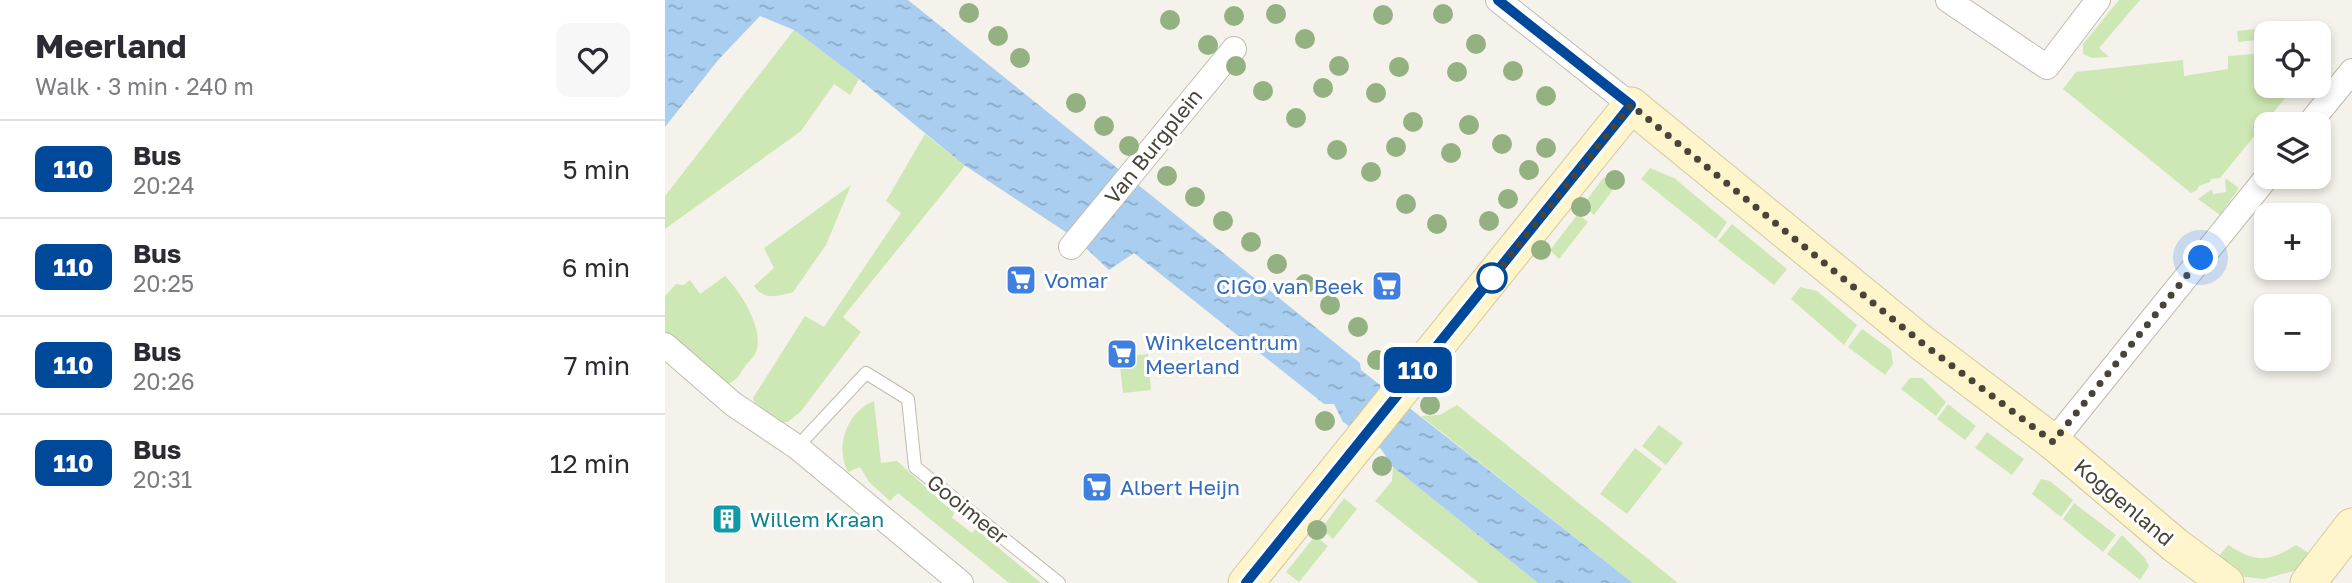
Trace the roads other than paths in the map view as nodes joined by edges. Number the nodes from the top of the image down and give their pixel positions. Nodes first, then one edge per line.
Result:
1 (1498, 0) edge
2 (1948, 0) edge
3 (2098, 0) edge
4 (1234, 49) dead end
5 (2352, 71) edge
6 (1631, 105) junction
7 (2319, 112) edge
8 (2256, 189) edge
9 (1072, 245) dead end
10 (665, 345) edge
11 (2053, 442) junction
12 (797, 447) junction
13 (2352, 526) edge
14 (961, 583) edge
15 (1059, 583) edge
16 (1246, 583) edge
17 (2226, 583) edge
18 (2308, 583) edge

1 - 6 street, Koggenland
2 - 3 street
4 - 9 street, Van Burgplein
5 - 7 street
6 - 11 street, Koggenland
6 - 16 street
8 - 11 street
10 - 12 street
11 - 17 street, Koggenland
12 - 14 street
12 - 15 lane, Gooimeer
13 - 18 street

